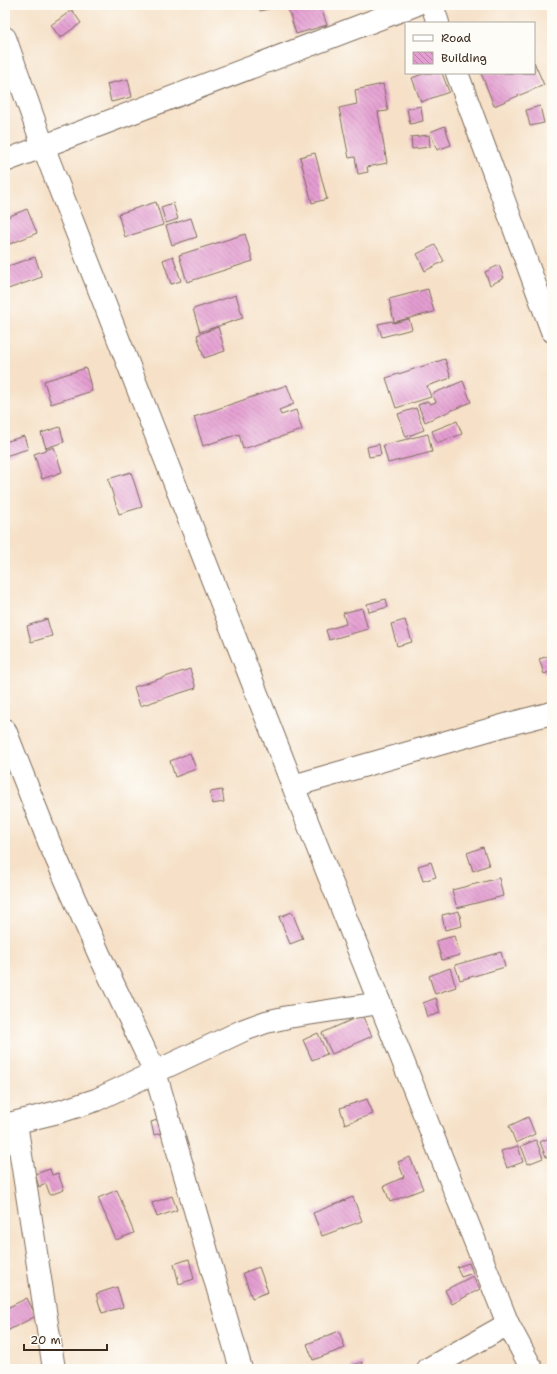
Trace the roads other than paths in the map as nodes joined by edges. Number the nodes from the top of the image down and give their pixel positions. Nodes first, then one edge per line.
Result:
1 (415, 5) edge
2 (432, 5) edge
3 (438, 22) edge
4 (5, 38) edge
5 (457, 74) edge
6 (43, 146) junction
7 (5, 161) edge
8 (548, 306) edge
9 (552, 331) edge
10 (552, 713) edge
11 (5, 730) edge
12 (293, 786) junction
13 (380, 1003) junction
14 (155, 1072) junction
15 (11, 1124) edge
16 (508, 1324) junction
17 (54, 1369) edge
18 (241, 1369) edge
19 (428, 1369) edge
20 (532, 1369) edge

1 - 6 street
2 - 3 street
4 - 6 street
5 - 8 street
6 - 7 street
6 - 12 street
8 - 9 street
10 - 12 street
11 - 14 street
12 - 13 street
13 - 14 street
13 - 16 street
14 - 15 street
14 - 18 street
15 - 17 street
16 - 19 street
16 - 20 street

